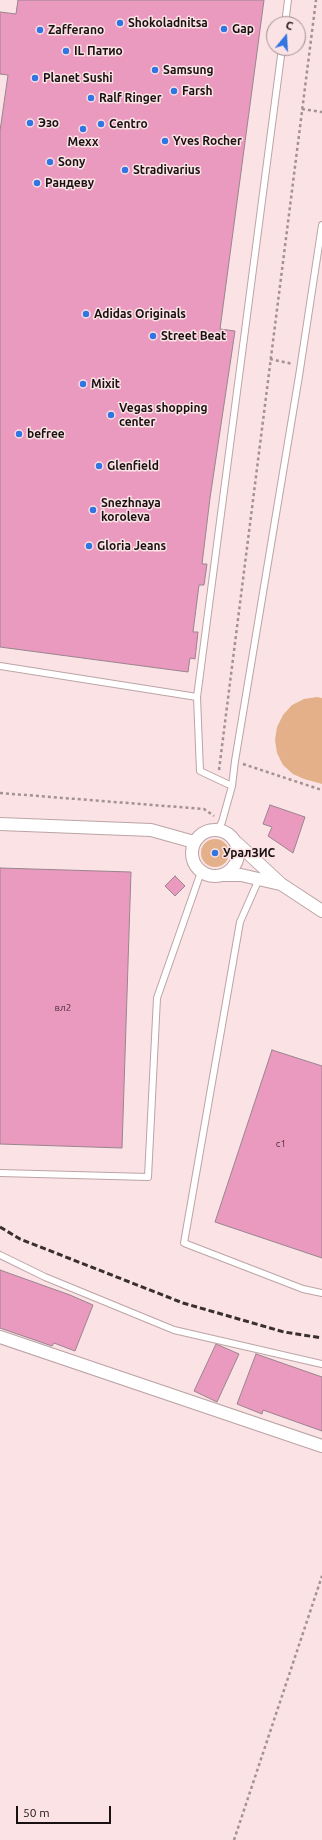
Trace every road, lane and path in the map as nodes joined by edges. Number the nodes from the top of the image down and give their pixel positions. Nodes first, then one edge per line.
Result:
1 (288, 0) edge
2 (316, 0) edge
3 (286, 16) edge
4 (281, 56) edge
5 (302, 109) junction
6 (322, 112) edge
7 (322, 225) edge
8 (270, 359) junction
9 (300, 366) junction
10 (0, 666) edge
11 (197, 697) junction
12 (235, 761) junction
13 (218, 779) junction
14 (232, 786) junction
15 (322, 790) edge
16 (0, 794) edge
17 (0, 824) edge
18 (220, 826) junction
19 (194, 842) junction
20 (237, 844) junction
21 (201, 872) junction
22 (222, 875) junction
23 (259, 879) junction
24 (281, 884) junction
25 (322, 911) edge
26 (0, 1173) edge
27 (0, 1255) edge
28 (322, 1293) edge
29 (0, 1337) edge
30 (322, 1364) edge
31 (322, 1446) edge
32 (322, 1576) edge
33 (234, 1840) edge

1 - 3 lane
2 - 5 path
4 - 11 lane
5 - 6 path
5 - 8 path
7 - 9 lane
8 - 9 path
8 - 13 path
9 - 12 lane
10 - 11 lane
11 - 13 lane
12 - 14 lane
12 - 15 path
13 - 14 lane
14 - 18 lane
16 - 18 path
17 - 19 street
18 - 19 street
18 - 20 street
19 - 21 street
20 - 22 street
20 - 24 street
21 - 22 street
21 - 26 lane
22 - 23 street
23 - 24 street
23 - 28 lane
24 - 25 street
27 - 30 lane
29 - 31 street
32 - 33 path

